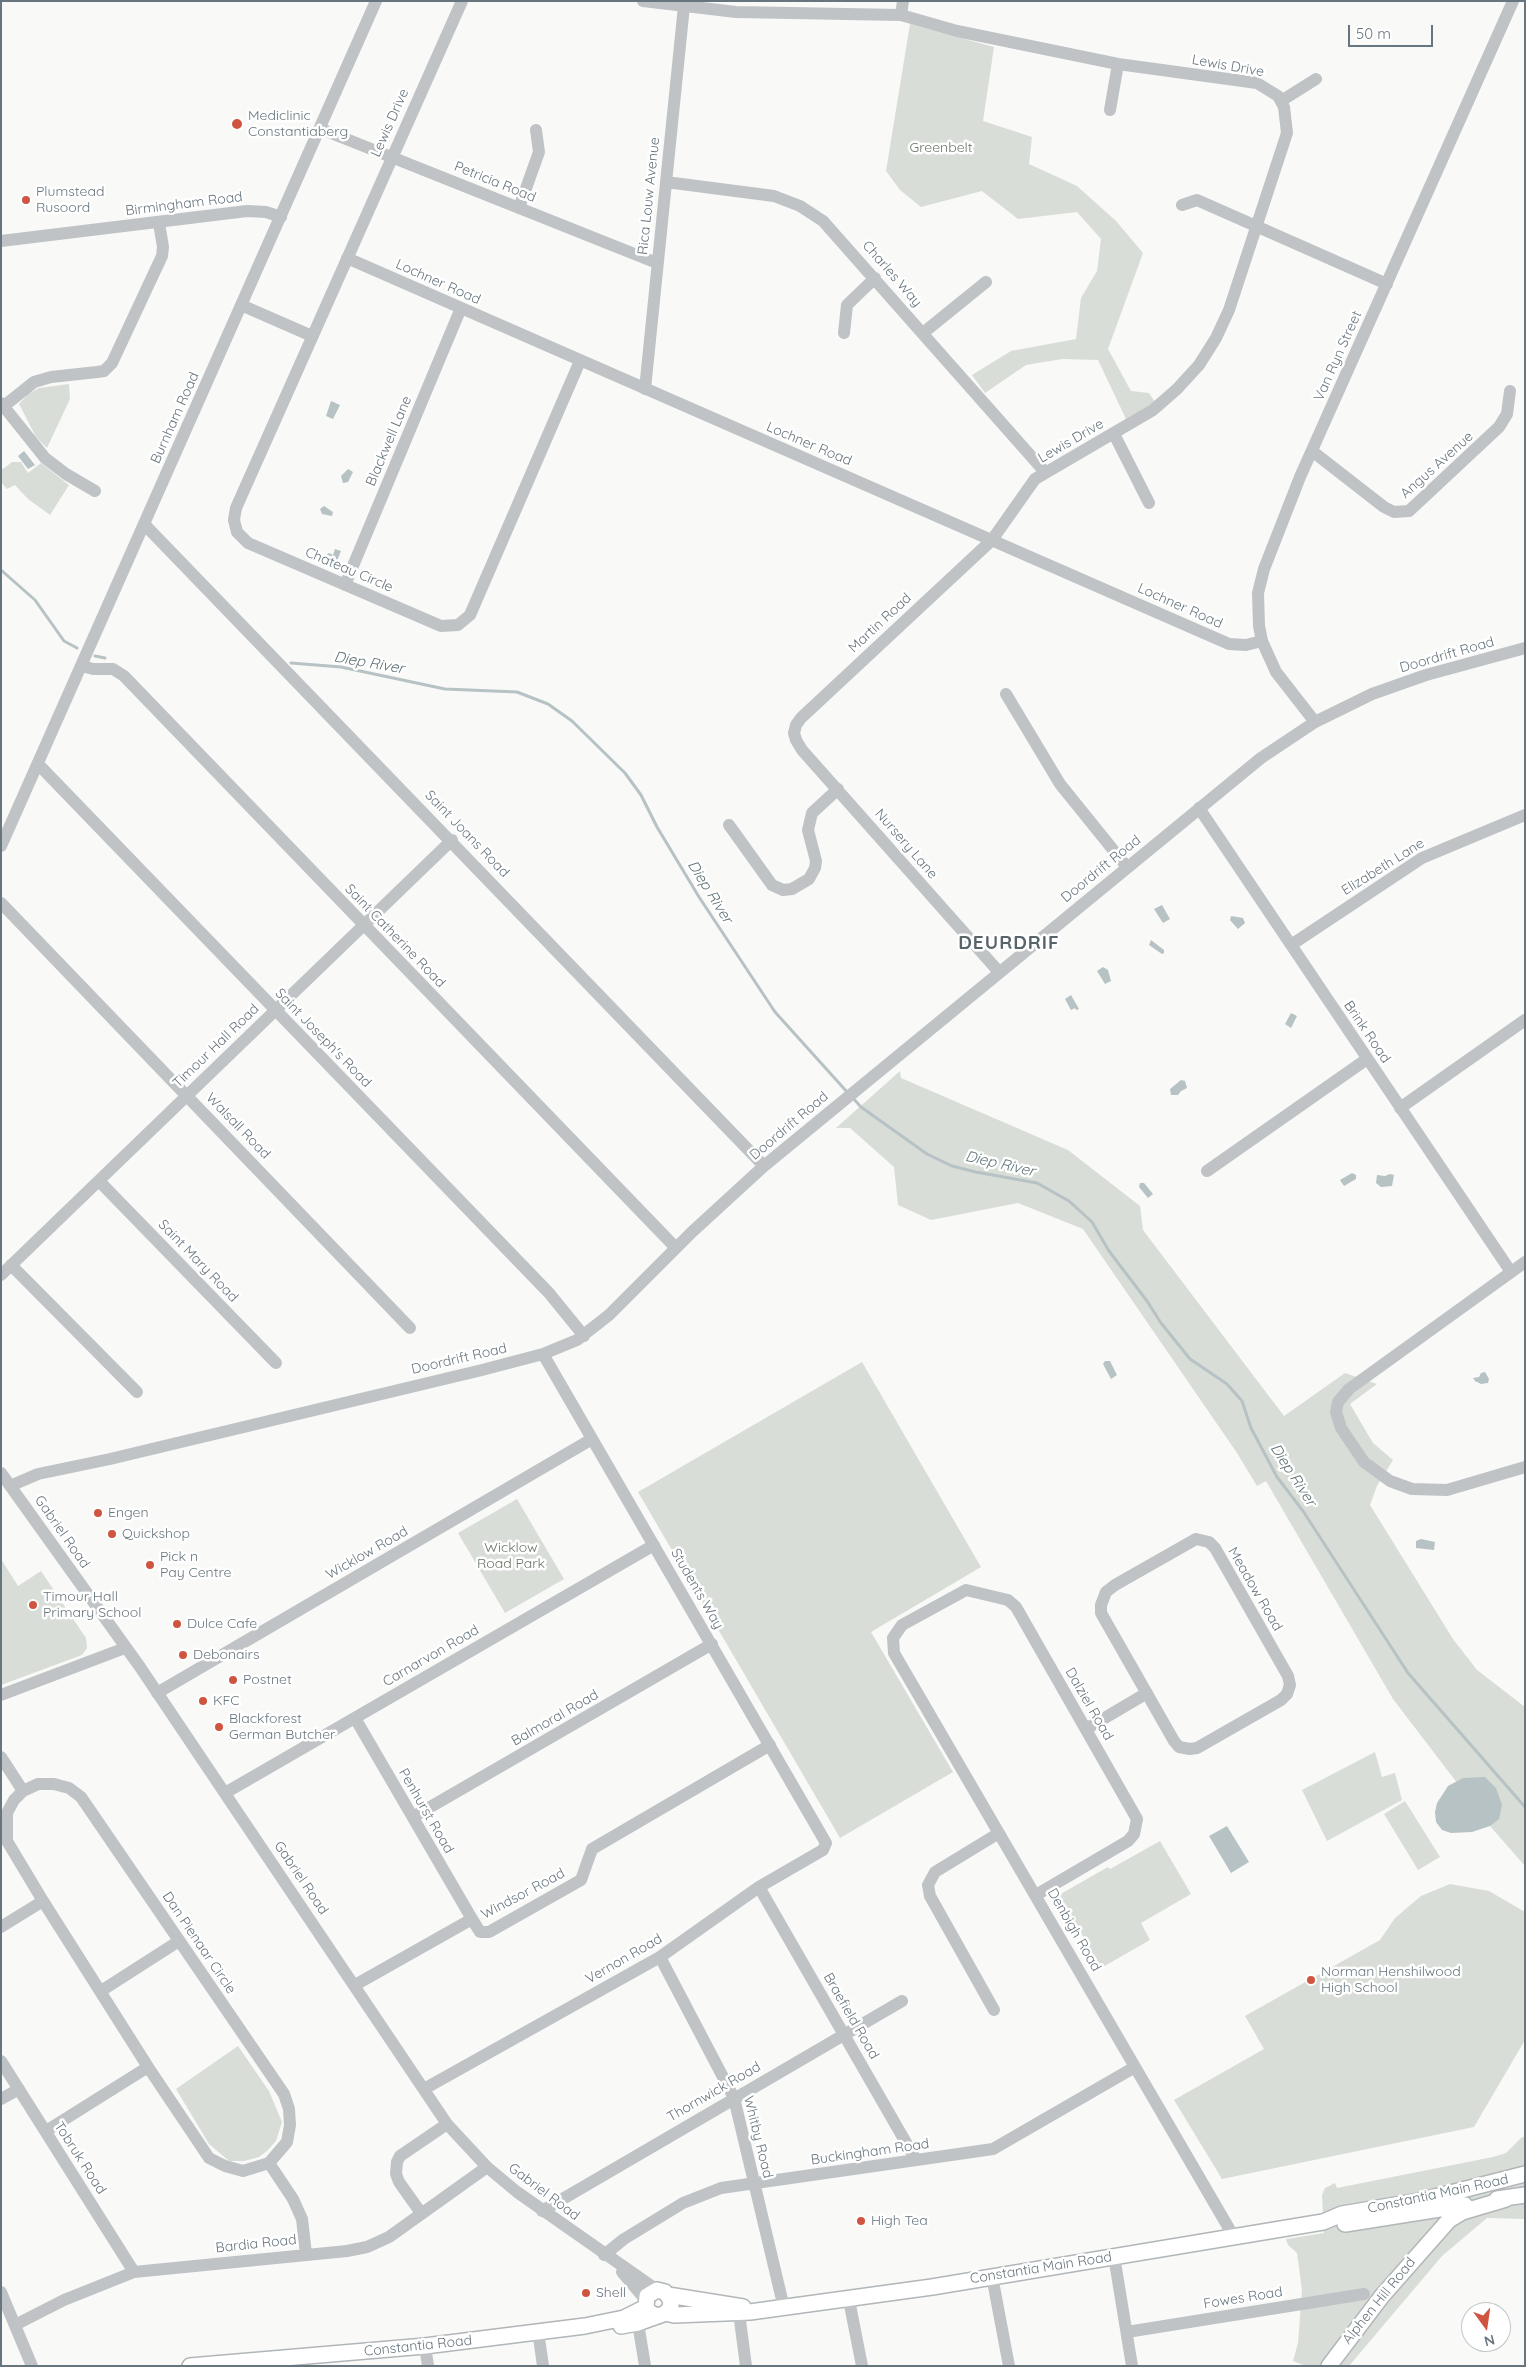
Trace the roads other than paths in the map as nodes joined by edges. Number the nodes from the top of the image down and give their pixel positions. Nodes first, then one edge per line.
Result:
1 (376, 1) edge
2 (462, 1) edge
3 (643, 1) edge
4 (903, 1) edge
5 (1514, 1) edge
6 (684, 6) junction
7 (901, 15) junction
8 (1118, 64) junction
9 (1316, 79) dead end
10 (1281, 101) junction
11 (1110, 110) dead end
12 (321, 128) junction
13 (536, 130) dead end
14 (392, 157) junction
15 (666, 182) junction
16 (1182, 205) dead end
17 (520, 208) junction
18 (281, 217) junction
19 (159, 223) junction
20 (1256, 226) junction
21 (1, 241) edge
22 (347, 258) junction
23 (657, 263) junction
24 (876, 278) junction
25 (986, 282) dead end
26 (1387, 284) junction
27 (241, 305) junction
28 (461, 308) junction
29 (844, 333) dead end
30 (924, 333) junction
31 (312, 336) junction
32 (580, 361) junction
33 (645, 389) junction
34 (1510, 392) dead end
35 (2, 404) edge
36 (1114, 434) junction
37 (1312, 451) junction
38 (1045, 472) junction
39 (95, 491) dead end
40 (1149, 504) dead end
41 (145, 525) junction
42 (992, 540) junction
43 (346, 585) junction
44 (1262, 641) junction
45 (1525, 648) edge
46 (86, 656) junction
47 (1006, 694) dead end
48 (1315, 722) junction
49 (794, 733) joint
50 (38, 764) junction
51 (838, 789) junction
52 (1199, 808) junction
53 (1525, 815) edge
54 (729, 825) dead end
55 (452, 840) junction
56 (1, 846) edge
57 (1127, 867) junction
58 (1, 903) edge
59 (364, 925) junction
60 (1291, 945) junction
61 (999, 972) junction
62 (275, 1010) junction
63 (1525, 1020) edge
64 (1367, 1059) junction
65 (187, 1095) junction
66 (1400, 1108) junction
67 (764, 1166) junction
68 (1207, 1170) dead end
69 (99, 1181) junction
70 (676, 1248) junction
71 (1525, 1262) edge
72 (11, 1265) junction
73 (1511, 1272) junction
74 (1, 1275) edge
75 (410, 1328) dead end
76 (584, 1336) junction
77 (543, 1354) junction
78 (276, 1362) dead end
79 (137, 1392) dead end
80 (592, 1439) junction
81 (1525, 1467) edge
82 (1, 1473) edge
83 (10, 1486) junction
84 (654, 1545) junction
85 (893, 1638) joint
86 (712, 1644) junction
87 (125, 1648) junction
88 (157, 1693) junction
89 (1147, 1693) junction
90 (1, 1695) edge
91 (355, 1718) junction
92 (1086, 1729) junction
93 (770, 1745) junction
94 (1, 1757) edge
95 (24, 1791) junction
96 (224, 1792) junction
97 (413, 1817) junction
98 (999, 1833) junction
99 (825, 1839) joint
100 (759, 1887) junction
101 (1036, 1896) junction
102 (43, 1901) junction
103 (472, 1919) junction
104 (1, 1927) edge
105 (180, 1941) junction
106 (660, 1958) junction
107 (355, 1985) junction
108 (101, 1991) junction
109 (902, 2001) dead end
110 (994, 2010) dead end
111 (844, 2034) junction
112 (1, 2061) edge
113 (148, 2067) junction
114 (1136, 2067) junction
115 (19, 2089) junction
116 (424, 2089) junction
117 (734, 2098) junction
118 (1, 2099) edge
119 (447, 2124) junction
120 (46, 2132) junction
121 (916, 2160) junction
122 (270, 2163) junction
123 (486, 2168) junction
124 (1525, 2174) edge
125 (754, 2184) junction
126 (1487, 2185) junction
127 (1525, 2195) edge
128 (1506, 2199) junction
129 (1442, 2210) junction
130 (542, 2211) junction
131 (421, 2213) junction
132 (1323, 2222) junction
133 (1234, 2237) junction
134 (1431, 2238) junction
135 (306, 2254) junction
136 (1114, 2256) junction
137 (609, 2258) junction
138 (134, 2272) junction
139 (992, 2276) junction
140 (1, 2292) edge
141 (1364, 2294) dead end
142 (849, 2300) junction
143 (657, 2304) junction
144 (784, 2308) junction
145 (758, 2311) junction
146 (739, 2313) junction
147 (638, 2323) junction
148 (15, 2325) junction
149 (585, 2326) junction
150 (538, 2331) junction
151 (1127, 2332) junction
152 (425, 2346) junction
153 (312, 2361) edge
154 (32, 2366) edge
155 (190, 2366) edge
156 (428, 2366) edge
157 (543, 2366) edge
158 (645, 2366) edge
159 (746, 2366) edge
160 (862, 2366) edge
161 (1009, 2366) edge
162 (1132, 2366) edge
163 (1329, 2366) edge

1 - 12 street, Burnham Road
2 - 14 street, Lewis Drive
3 - 6 street, Lewis Drive
4 - 7 street
5 - 26 street, Van Ryn Street
6 - 7 street, Lewis Drive
6 - 15 street, Rica Louw Avenue
7 - 8 street, Lewis Drive
8 - 10 street, Lewis Drive
8 - 11 street
9 - 10 street
10 - 20 street, Lewis Drive
12 - 14 street, Petricia Road
12 - 18 street, Burnham Road
13 - 17 street
14 - 17 street, Petricia Road
14 - 22 street, Lewis Drive
15 - 23 street, Rica Louw Avenue
15 - 24 street, Charles Way
16 - 20 street
17 - 23 street, Petricia Road
18 - 19 street, Birmingham Road
18 - 27 street, Burnham Road
19 - 21 street, Birmingham Road
19 - 35 street
20 - 26 street
20 - 36 street, Lewis Drive
22 - 28 street, Lochner Road
22 - 31 street, Chateau Circle
23 - 33 street, Rica Louw Avenue
24 - 29 street
24 - 30 street, Charles Way
25 - 30 street
26 - 37 street, Van Ryn Street
27 - 31 street
27 - 41 street, Burnham Road
28 - 32 street, Lochner Road
28 - 43 street, Blackwell Lane
30 - 38 street, Charles Way
31 - 43 street, Chateau Circle
32 - 33 street, Lochner Road
32 - 43 street, Chateau Circle
33 - 42 street, Lochner Road
34 - 37 street, Angus Avenue
35 - 39 street
36 - 38 street, Lewis Drive
36 - 40 street
37 - 44 street, Van Ryn Street
38 - 42 street, Lewis Drive
41 - 46 street, Burnham Road
41 - 55 street, Saint Joans Road
42 - 44 street, Lochner Road
42 - 49 street, Martin Road
44 - 48 street, Van Ryn Street
45 - 48 street, Doordrift Road
46 - 50 street, Burnham Road
46 - 59 street, Saint Catherine Road
47 - 57 street
48 - 52 street, Doordrift Road
49 - 51 street, Nursery Lane
50 - 56 street, Burnham Road
50 - 62 street, Saint Joseph's Road
51 - 54 street
51 - 61 street, Nursery Lane
52 - 57 street, Doordrift Road
52 - 60 street, Brink Road
53 - 60 street, Elizabeth Lane
55 - 59 street, Timour Hall Road
55 - 67 street, Saint Joans Road
57 - 61 street, Doordrift Road
58 - 65 street, Walsall Road
59 - 62 street, Timour Hall Road
59 - 70 street, Saint Catherine Road
60 - 64 street, Brink Road
61 - 67 street, Doordrift Road
62 - 65 street, Timour Hall Road
62 - 76 street, Saint Joseph's Road
63 - 66 street
64 - 66 street, Brink Road
64 - 68 street
65 - 69 street, Timour Hall Road
65 - 75 street, Walsall Road
66 - 73 street, Brink Road
67 - 70 street, Doordrift Road
69 - 72 street, Timour Hall Road
69 - 78 street, Saint Mary Road
70 - 76 street, Doordrift Road
71 - 73 street
72 - 74 street, Timour Hall Road
72 - 79 street
73 - 81 street
76 - 77 street, Doordrift Road
77 - 80 street, Students Way
77 - 83 street, Doordrift Road
80 - 84 street, Students Way
80 - 88 street, Wicklow Road
82 - 83 street, Gabriel Road
83 - 87 street, Gabriel Road
84 - 86 street, Students Way
84 - 91 street, Carnarvon Road
85 - 92 street, Dalziel Road
85 - 98 street, Denbigh Road
86 - 93 street, Students Way
86 - 97 street, Balmoral Road
87 - 88 street, Gabriel Road
87 - 90 street
88 - 96 street, Gabriel Road
89 - 89 street, Meadow Road
89 - 92 street
91 - 96 street, Carnarvon Road
91 - 97 street, Penhurst Road
92 - 101 street, Dalziel Road
93 - 99 street, Students Way
93 - 103 street, Windsor Road
94 - 95 street
95 - 102 street
95 - 105 street, Dan Pienaar Circle
96 - 107 street, Gabriel Road
97 - 103 street, Penhurst Road
98 - 101 street, Denbigh Road
98 - 110 street
99 - 100 street, Vernon Road
100 - 106 street, Vernon Road
100 - 111 street, Braefield Road
101 - 114 street, Denbigh Road
102 - 104 street
102 - 108 street
103 - 107 street, Windsor Road
105 - 108 street
105 - 122 street, Dan Pienaar Circle
106 - 116 street, Vernon Road
106 - 117 street, Whitby Road
107 - 116 street, Gabriel Road
108 - 113 street
109 - 111 street, Thornwick Road
111 - 117 street, Thornwick Road
111 - 121 street, Braefield Road
112 - 115 street, Tobruk Road
113 - 120 street
113 - 122 street
114 - 121 street, Buckingham Road
114 - 133 street, Denbigh Road
115 - 118 street
115 - 120 street, Tobruk Road
116 - 119 street, Gabriel Road
117 - 125 street, Whitby Road
117 - 130 street, Thornwick Road
119 - 123 street, Gabriel Road
119 - 131 street
120 - 138 street, Tobruk Road
121 - 125 street, Buckingham Road
122 - 135 street
123 - 130 street, Gabriel Road
123 - 131 street, Bardia Road
124 - 126 main road, Constantia Main Road
125 - 137 street, Buckingham Road
125 - 144 street, Whitby Road
126 - 129 main road
126 - 132 main road, Constantia Main Road
127 - 128 main road, Constantia Main Road
128 - 129 main road, Constantia Main Road
128 - 134 main road, Alphen Hill Road
129 - 132 main road, Constantia Main Road
129 - 134 main road, Alphen Hill Road
130 - 137 street, Gabriel Road
131 - 135 street, Bardia Road
132 - 133 main road, Constantia Main Road
133 - 136 main road, Constantia Main Road
134 - 163 main road, Alphen Hill Road
135 - 138 street, Bardia Road
136 - 139 main road, Constantia Main Road
136 - 151 street
137 - 143 street, Gabriel Road
138 - 148 street, Bardia Road
139 - 142 main road, Constantia Main Road
139 - 161 street
140 - 148 street
141 - 151 street, Fowes Road
142 - 144 main road, Constantia Main Road
142 - 160 street
143 - 145 main road, Constantia Main Road
143 - 146 main road, Constantia Main Road
143 - 147 main road, Constantia Road
143 - 149 main road, Constantia Road
144 - 145 main road, Constantia Main Road
145 - 146 main road, Constantia Main Road
146 - 159 street
147 - 149 main road, Constantia Road
147 - 158 street
148 - 154 street
149 - 150 main road, Constantia Road
150 - 152 main road, Constantia Road
150 - 157 street
151 - 162 street
152 - 153 main road, Constantia Road
152 - 156 street
153 - 155 main road, Constantia Road

